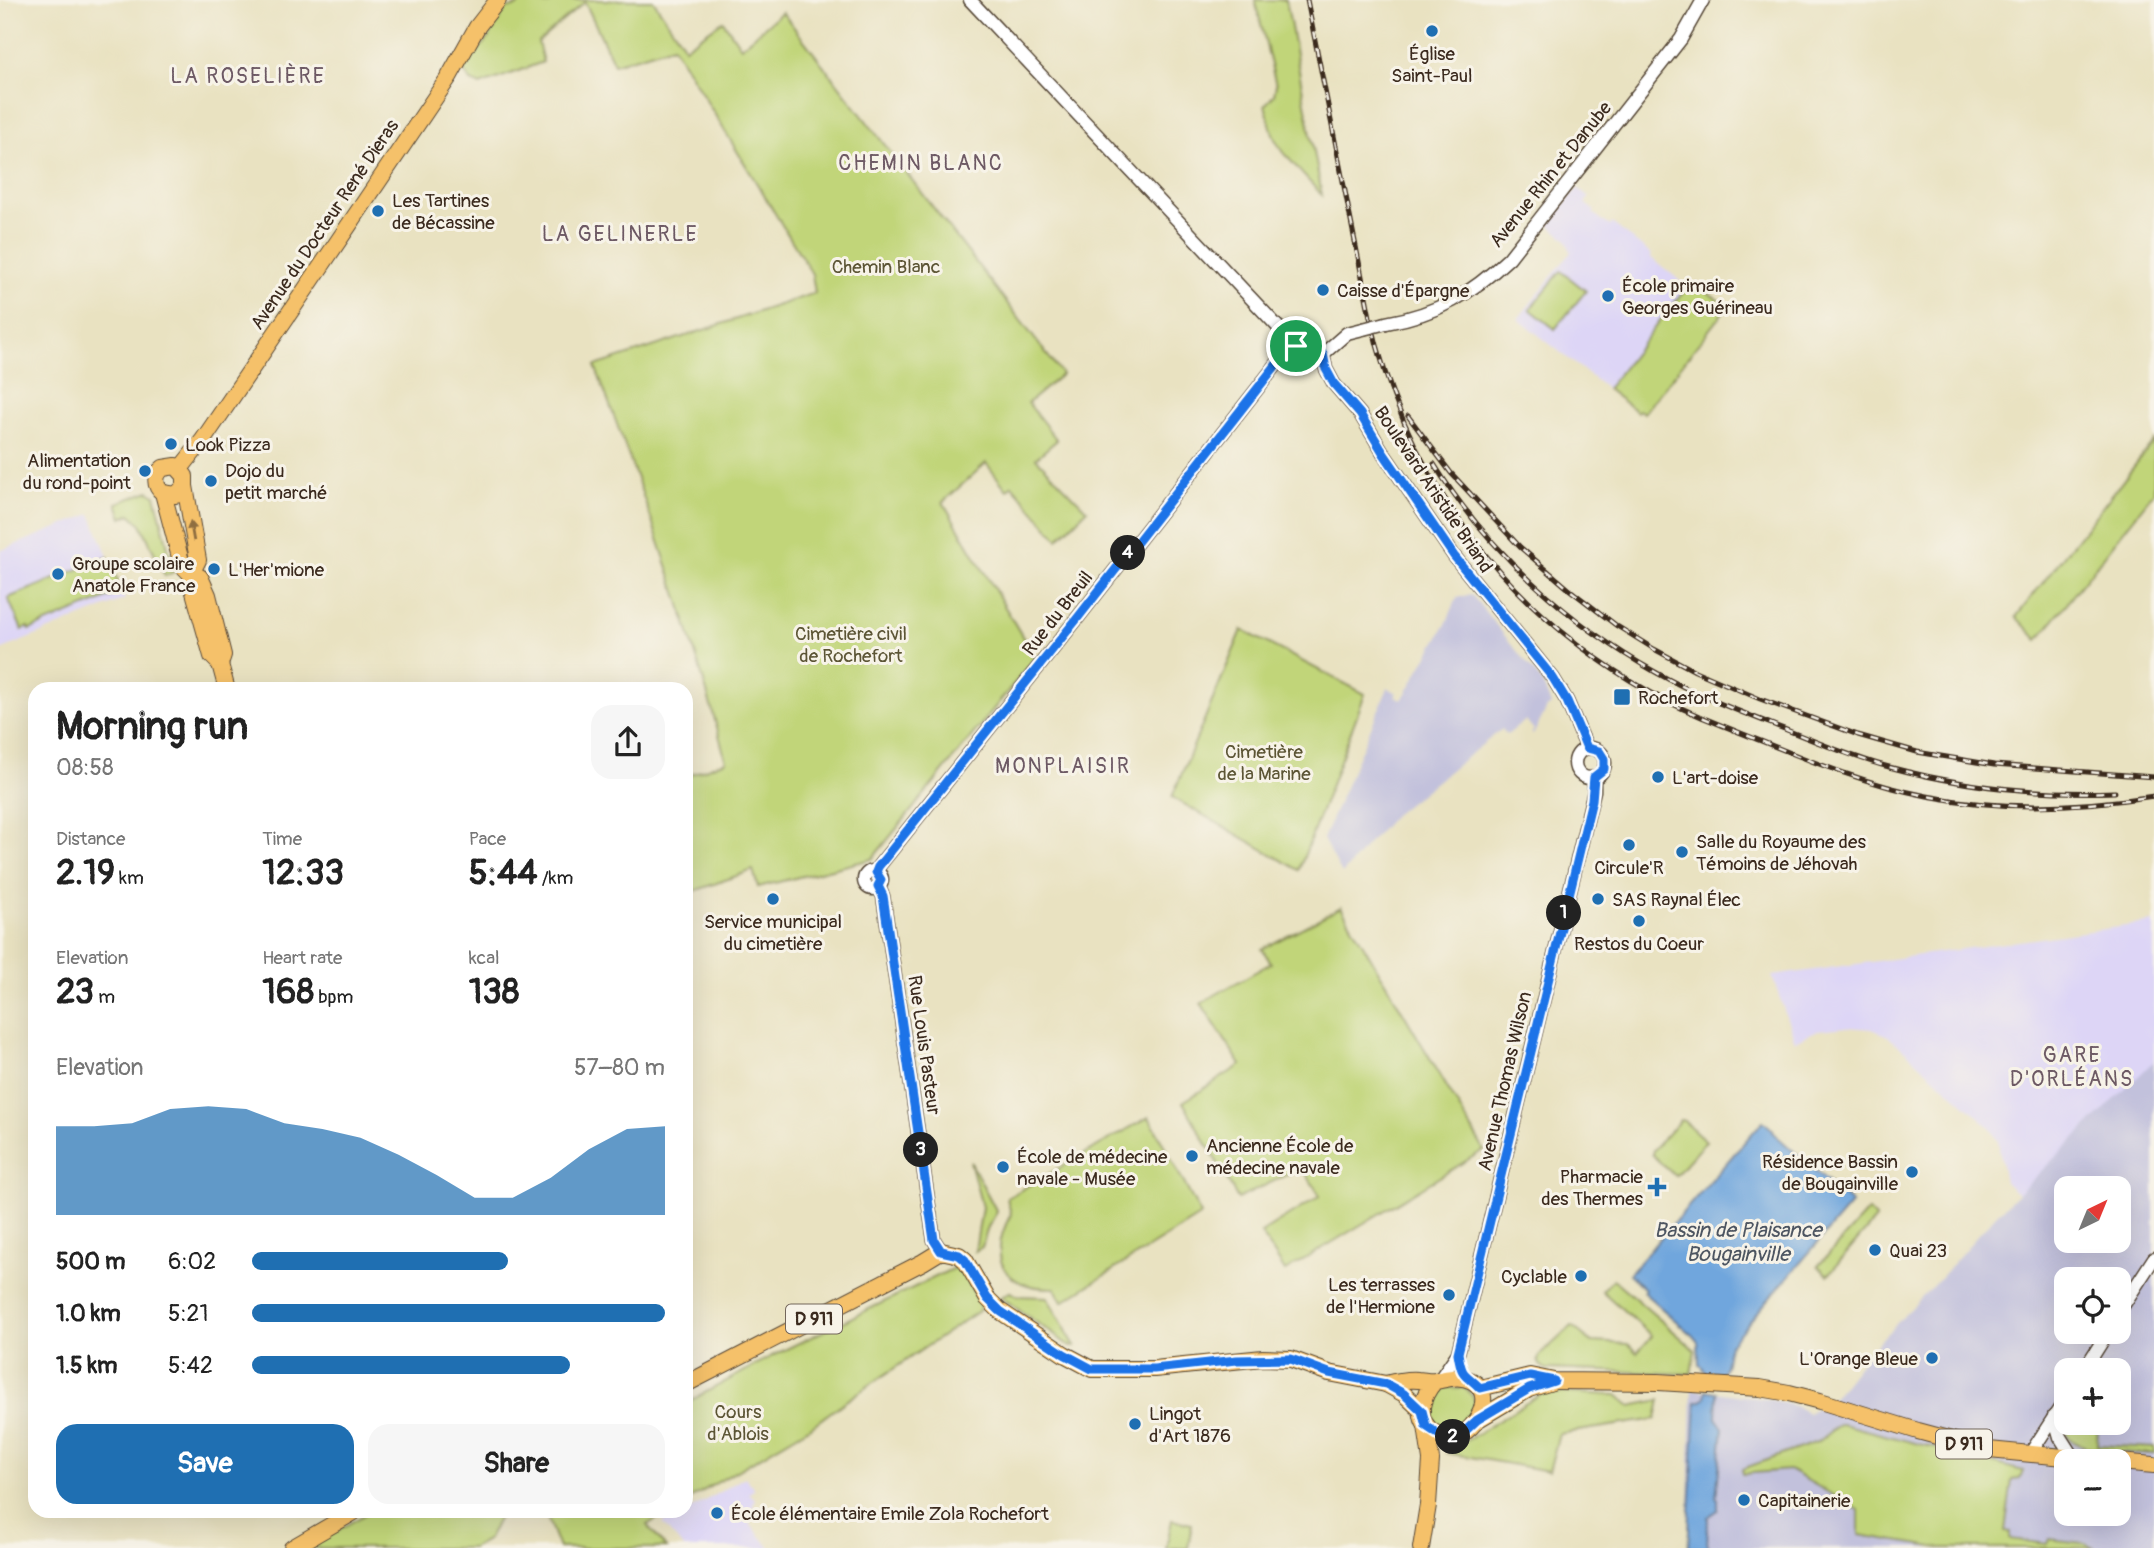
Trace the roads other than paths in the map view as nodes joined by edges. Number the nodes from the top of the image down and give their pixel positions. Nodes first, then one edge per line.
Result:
1 (498, 0) edge
2 (970, 0) edge
3 (1703, 0) edge
4 (1296, 346) junction
5 (1323, 354) junction
6 (180, 469) junction
7 (184, 486) junction
8 (163, 494) junction
9 (191, 573) junction
10 (226, 682) edge
11 (1587, 748) junction
12 (1594, 777) junction
13 (876, 872) joint
14 (941, 1251) junction
15 (2154, 1258) edge
16 (2131, 1293) edge
17 (1458, 1353) junction
18 (693, 1380) edge
19 (1437, 1380) junction
20 (1554, 1381) junction
21 (1386, 1384) junction
22 (1473, 1384) junction
23 (2054, 1416) edge
24 (1424, 1418) junction
25 (1477, 1420) junction
26 (1449, 1437) junction
27 (2029, 1454) junction
28 (2054, 1457) edge
29 (1431, 1460) junction
30 (2131, 1463) edge
31 (2154, 1465) edge
32 (344, 1518) edge
33 (292, 1548) edge
34 (1421, 1548) edge

1 - 6 main road, Avenue du Docteur René Dieras
2 - 4 street
3 - 5 street, Avenue Rhin et Danube, bridge
4 - 5 street
4 - 13 street, Rue du Breuil
5 - 11 street, Boulevard Aristide Briand
6 - 7 main road
6 - 8 main road
7 - 8 main road
9 -> 7 main road
8 - 9 main road
9 - 10 main road
11 - 12 street
11 - 12 street
12 - 17 street, Avenue Thomas Wilson
13 - 14 street, Rue Louis Pasteur
14 - 18 main road, D 911
14 - 21 main road
15 - 16 street
17 - 19 street, Avenue Thomas Wilson
17 - 22 street
19 - 21 main road
19 - 22 main road
19 - 24 main road
20 - 22 main road, D 911
20 - 25 main road, D 911
20 - 27 main road, D 911
21 - 24 main road
22 - 25 main road
23 - 27 street
24 - 26 main road
24 - 29 main road
25 - 26 main road
26 - 29 main road
27 - 28 main road, D 911
29 - 34 main road
30 - 31 main road
32 - 33 main road

